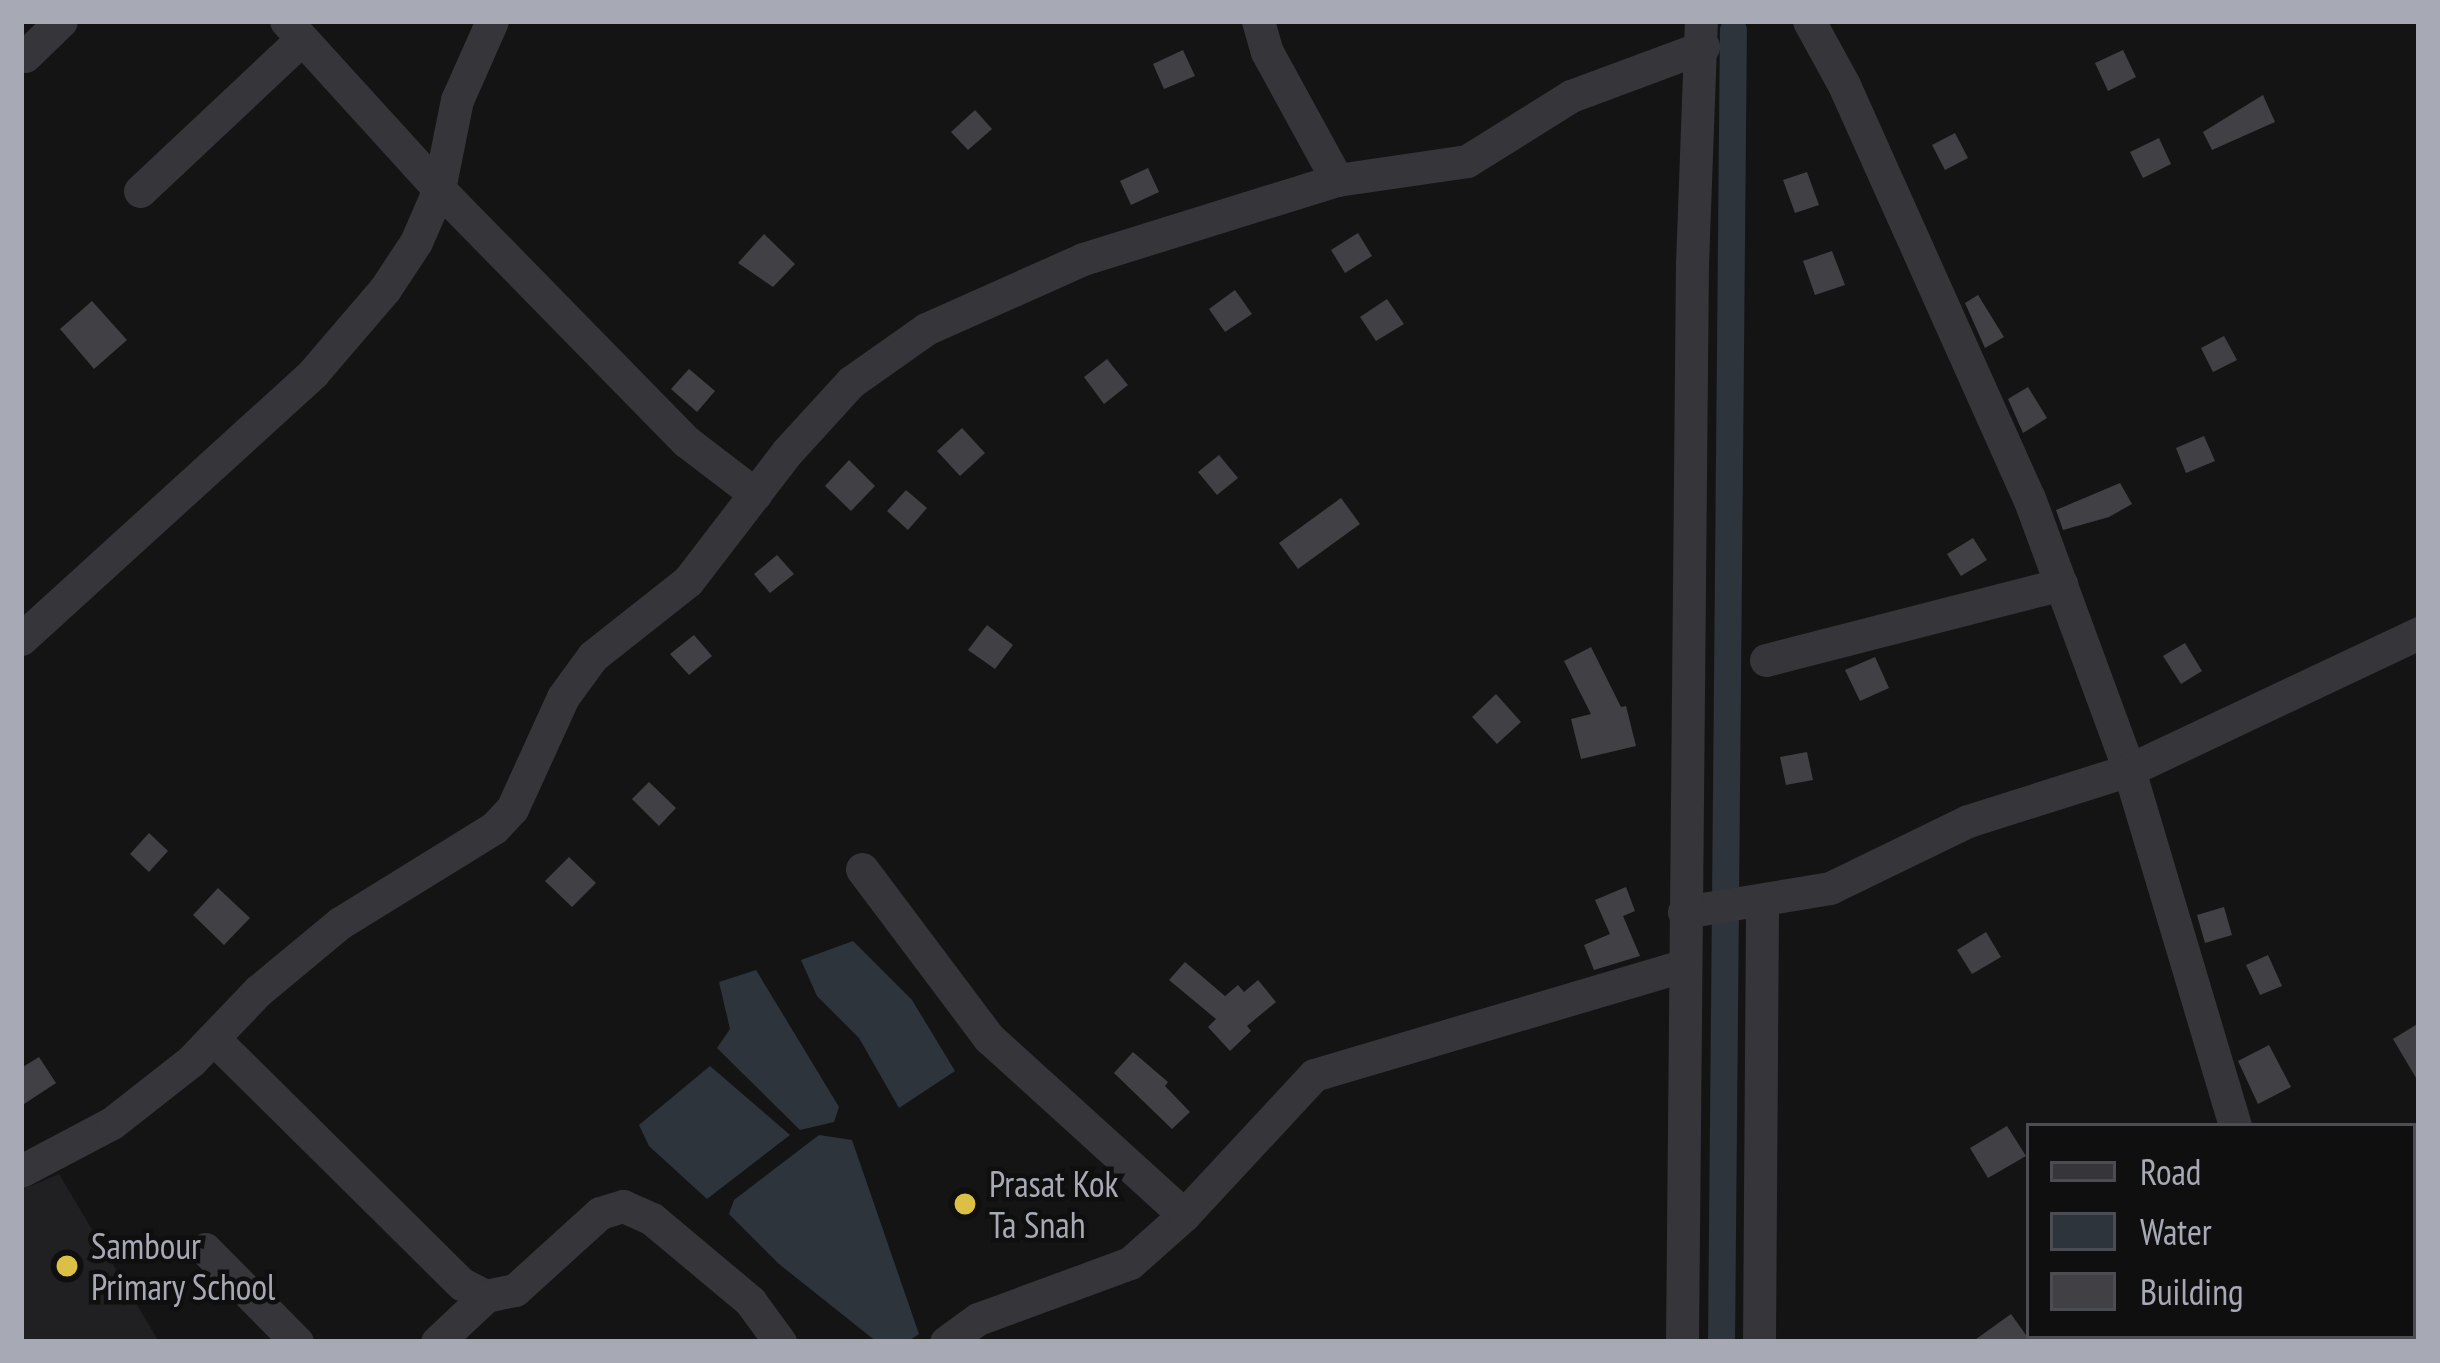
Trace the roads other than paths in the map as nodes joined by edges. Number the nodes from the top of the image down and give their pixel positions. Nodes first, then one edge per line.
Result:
1 (61, 21) edge
2 (492, 21) edge
3 (1258, 21) edge
4 (1809, 21) edge
5 (1706, 29) edge
6 (294, 30) edge
7 (25, 56) dead end
8 (1337, 180) junction
9 (440, 189) junction
10 (140, 191) dead end
11 (755, 494) junction
12 (2061, 584) junction
13 (2419, 633) edge
14 (21, 639) edge
15 (1766, 660) dead end
16 (2128, 770) junction
17 (862, 869) dead end
18 (1762, 900) junction
19 (1684, 913) junction
20 (1685, 964) junction
21 (213, 1038) junction
22 (2234, 1123) edge
23 (21, 1171) edge
24 (1184, 1215) junction
25 (205, 1249) dead end
26 (486, 1296) junction
27 (297, 1342) edge
28 (437, 1342) edge
29 (780, 1342) edge
30 (946, 1342) edge
31 (1682, 1342) edge
32 (1759, 1342) edge

1 - 7 street
2 - 9 street
3 - 8 street
4 - 12 street
5 - 8 street
5 - 19 street
6 - 9 street
6 - 10 street
8 - 11 street
9 - 11 street
9 - 14 street
11 - 21 street
12 - 15 street
12 - 16 street
13 - 16 street
16 - 18 street
16 - 22 street
17 - 24 street
18 - 19 street
18 - 32 street
19 - 20 street
20 - 24 street
20 - 31 street
21 - 23 street
21 - 26 street
24 - 30 street
25 - 27 street
26 - 28 street
26 - 29 street

